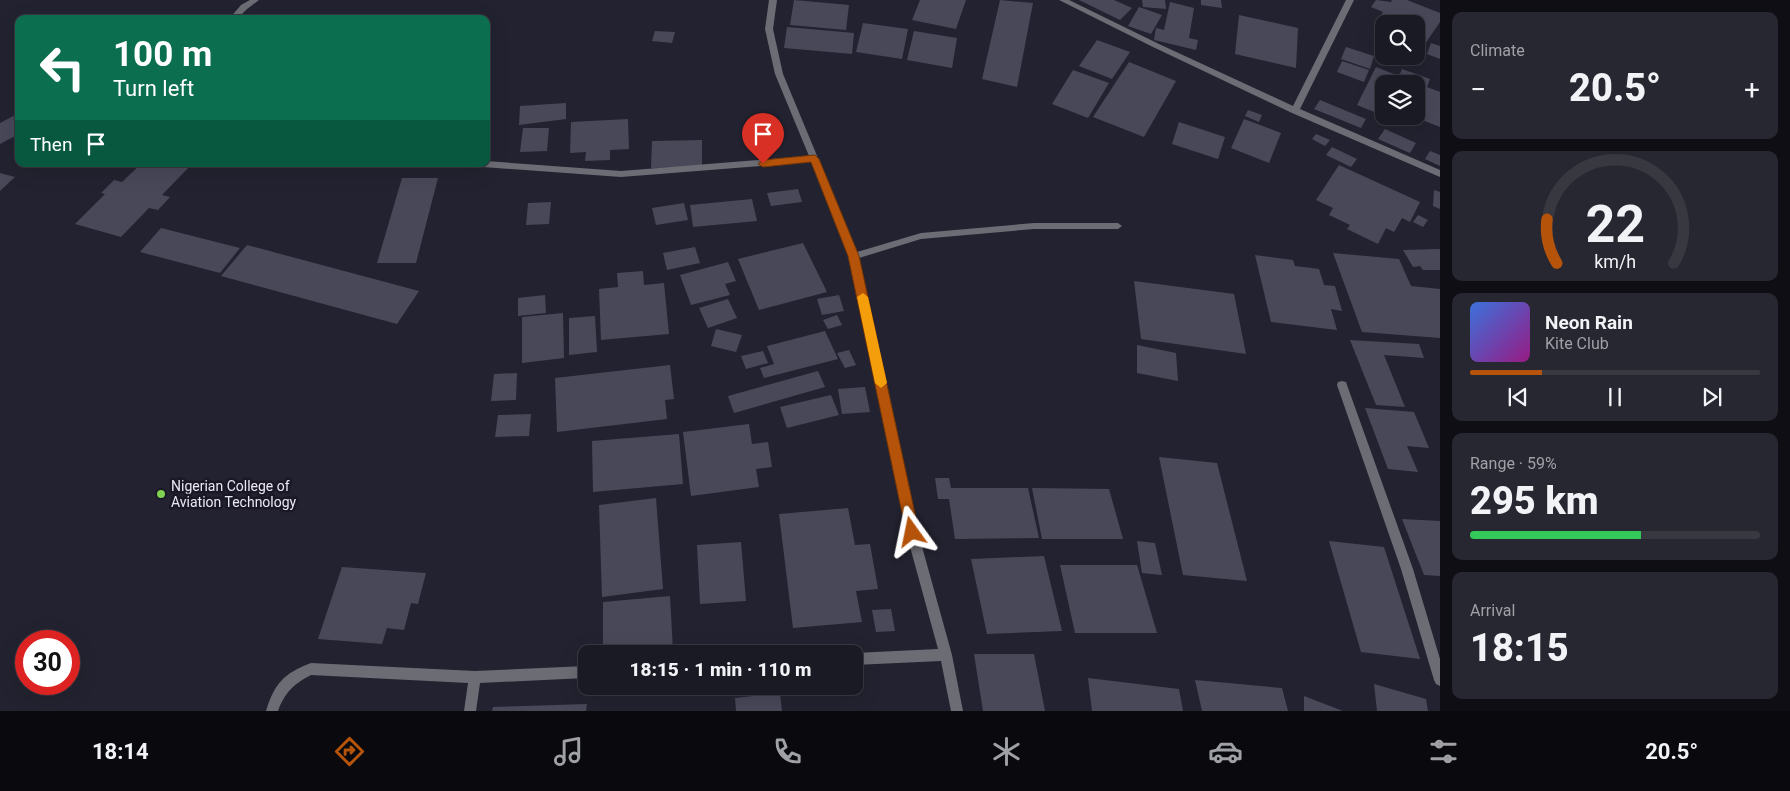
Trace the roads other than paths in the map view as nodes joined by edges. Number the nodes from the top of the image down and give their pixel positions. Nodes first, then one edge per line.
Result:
1 (255, 0) edge
2 (773, 0) edge
3 (1063, 0) edge
4 (1350, 0) edge
5 (237, 15) edge
6 (1295, 111) junction
7 (815, 159) junction
8 (490, 165) edge
9 (1440, 174) edge
10 (1118, 226) dead end
11 (854, 256) junction
12 (1342, 385) dead end
13 (946, 655) junction
14 (863, 660) edge
15 (578, 672) edge
16 (475, 677) junction
17 (1440, 680) edge
18 (272, 711) edge
19 (470, 711) edge
20 (957, 711) edge

1 - 5 street
2 - 7 street
3 - 6 street
4 - 6 street
6 - 9 street
7 - 8 street
7 - 11 street
10 - 11 street
11 - 13 street
12 - 17 street
13 - 14 street
13 - 20 street
15 - 16 street
16 - 18 street
16 - 19 street

